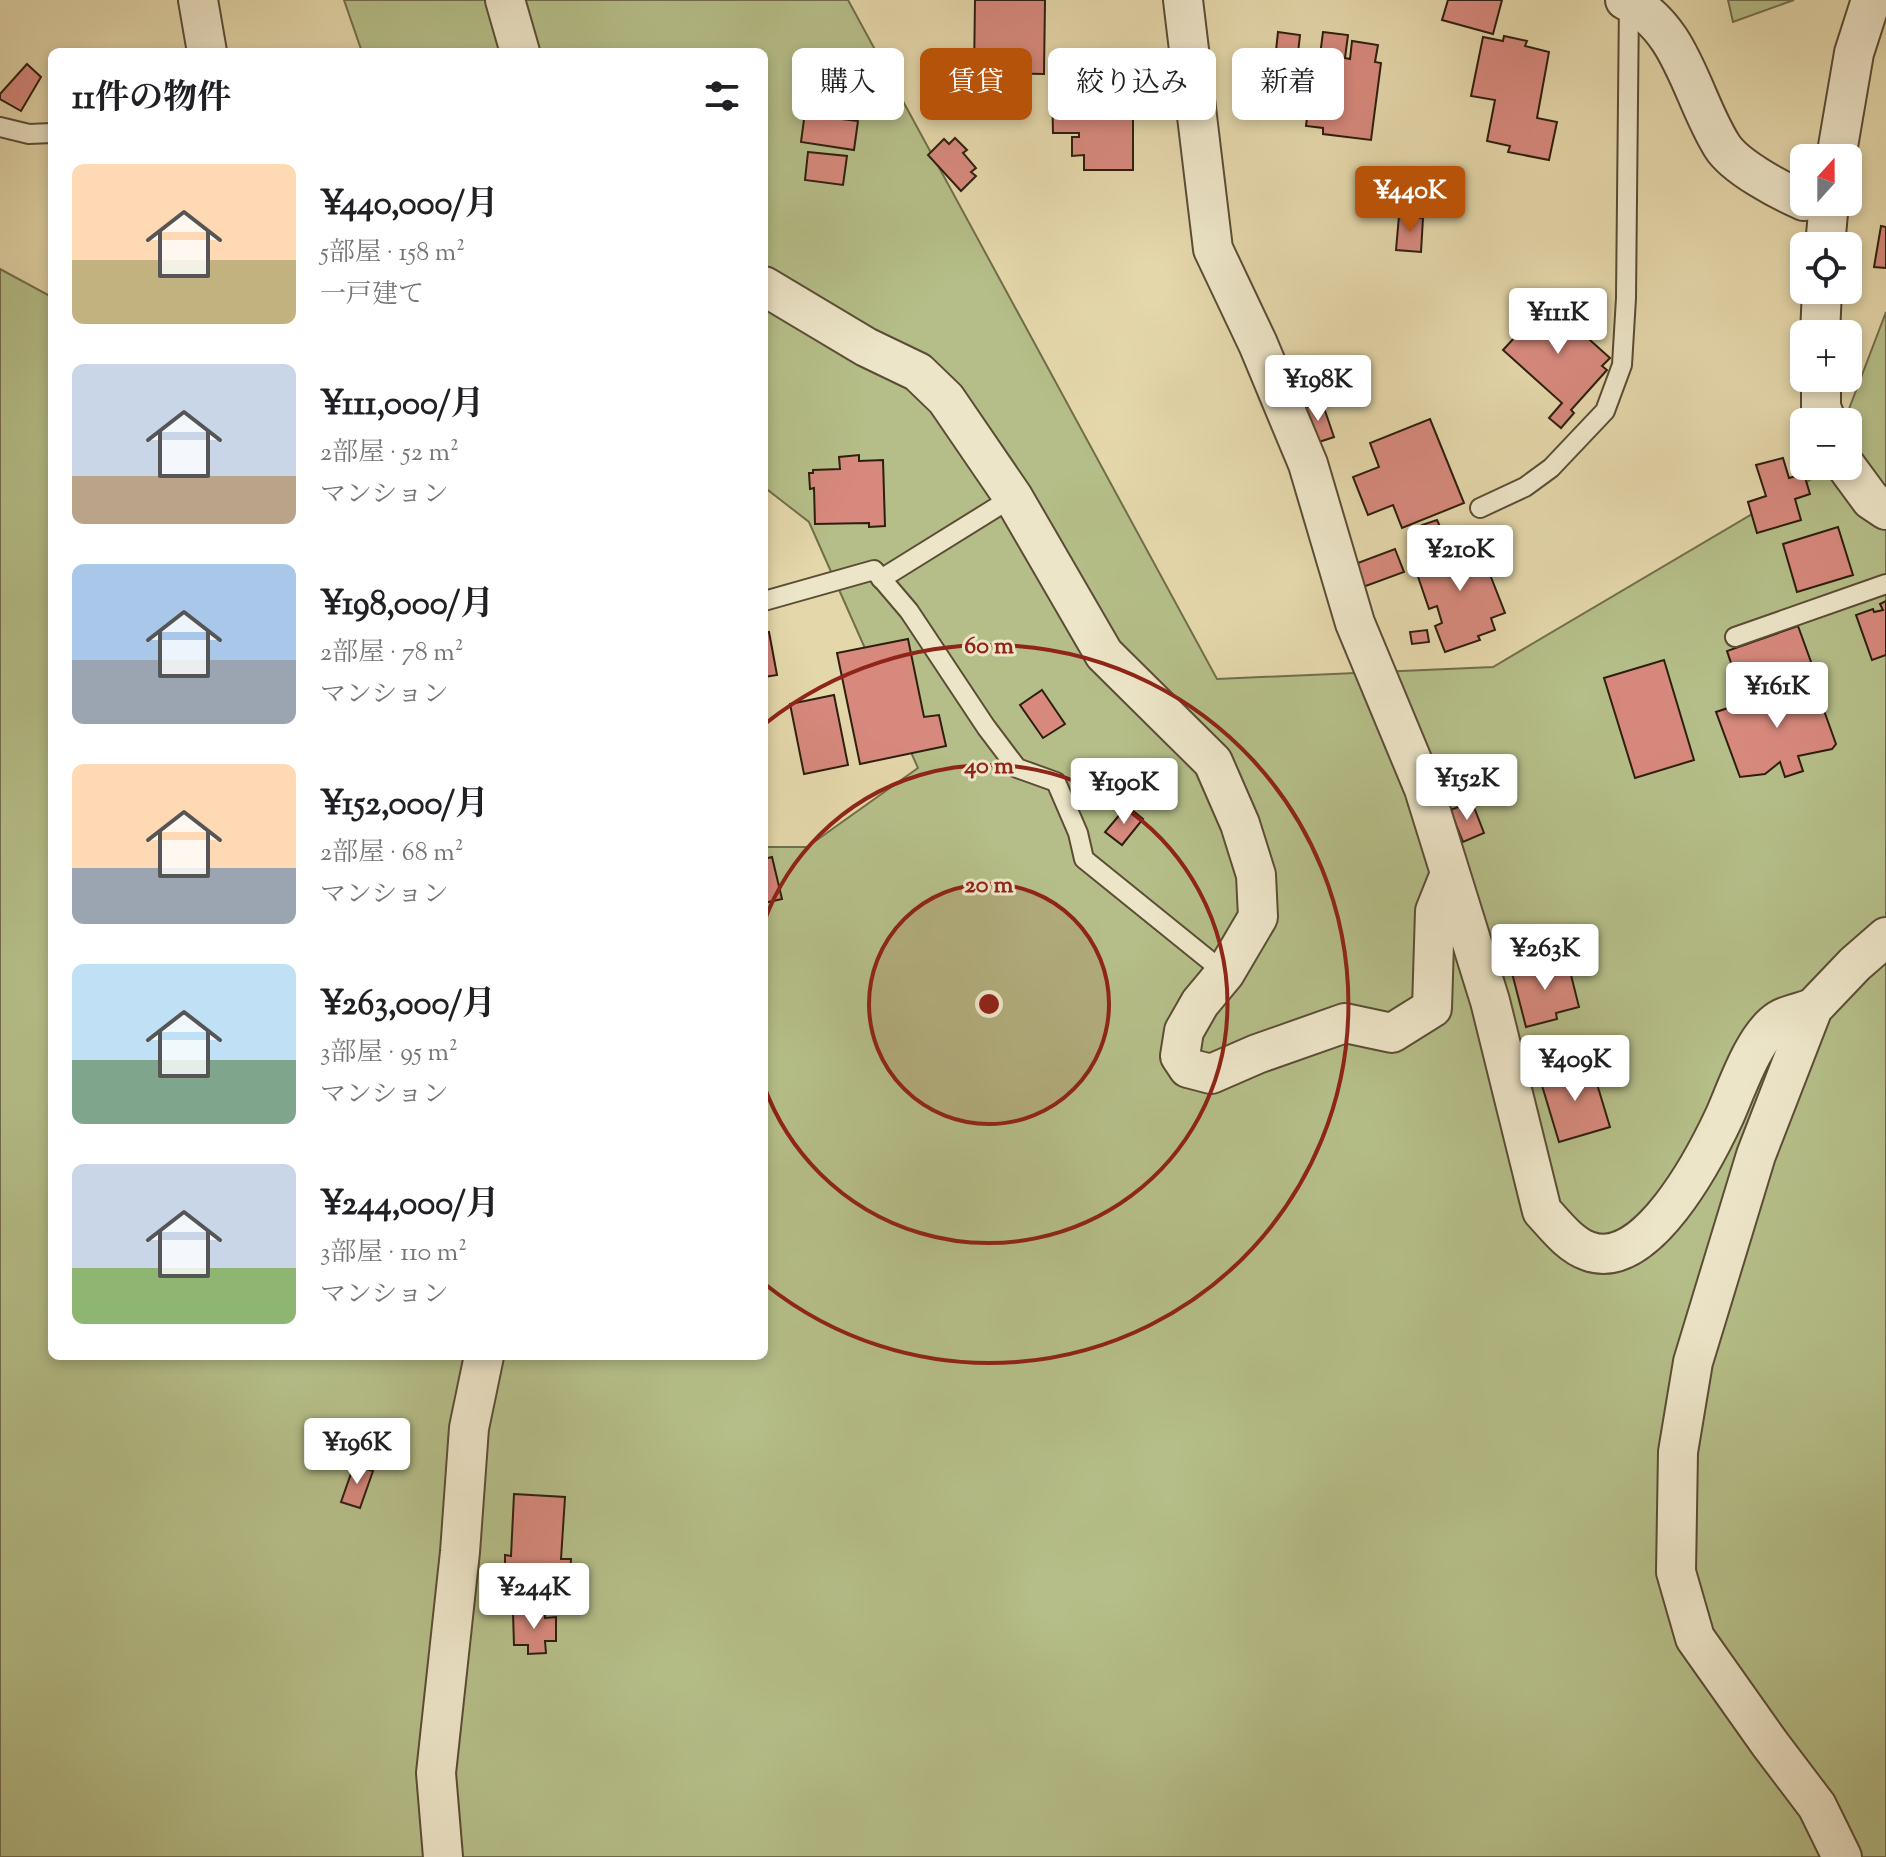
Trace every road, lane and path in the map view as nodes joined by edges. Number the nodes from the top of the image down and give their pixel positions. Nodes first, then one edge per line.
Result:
1 (198, 0) edge
2 (505, 0) edge
3 (1183, 0) edge
4 (1871, 0) edge
5 (1627, 1) edge
6 (206, 48) edge
7 (519, 48) edge
8 (0, 127) edge
9 (48, 133) edge
10 (1838, 144) edge
11 (1790, 195) edge
12 (768, 288) edge
13 (1856, 480) edge
14 (1013, 497) junction
15 (1480, 508) dead end
16 (1886, 510) edge
17 (881, 579) junction
18 (1886, 584) edge
19 (768, 600) edge
20 (1735, 637) dead end
21 (1449, 876) junction
22 (1886, 937) edge
23 (1225, 973) junction
24 (1813, 1008) junction
25 (483, 1360) edge
26 (443, 1857) edge
27 (1842, 1857) edge

1 - 6 street
2 - 7 street
3 - 21 street
4 - 10 street
5 - 11 street
5 - 15 lane
8 - 9 lane
12 - 14 street
13 - 16 street
14 - 17 lane
14 - 23 street
17 - 19 lane
17 - 23 lane
18 - 20 lane
21 - 23 street
21 - 24 street
22 - 24 street
24 - 27 street
25 - 26 street

